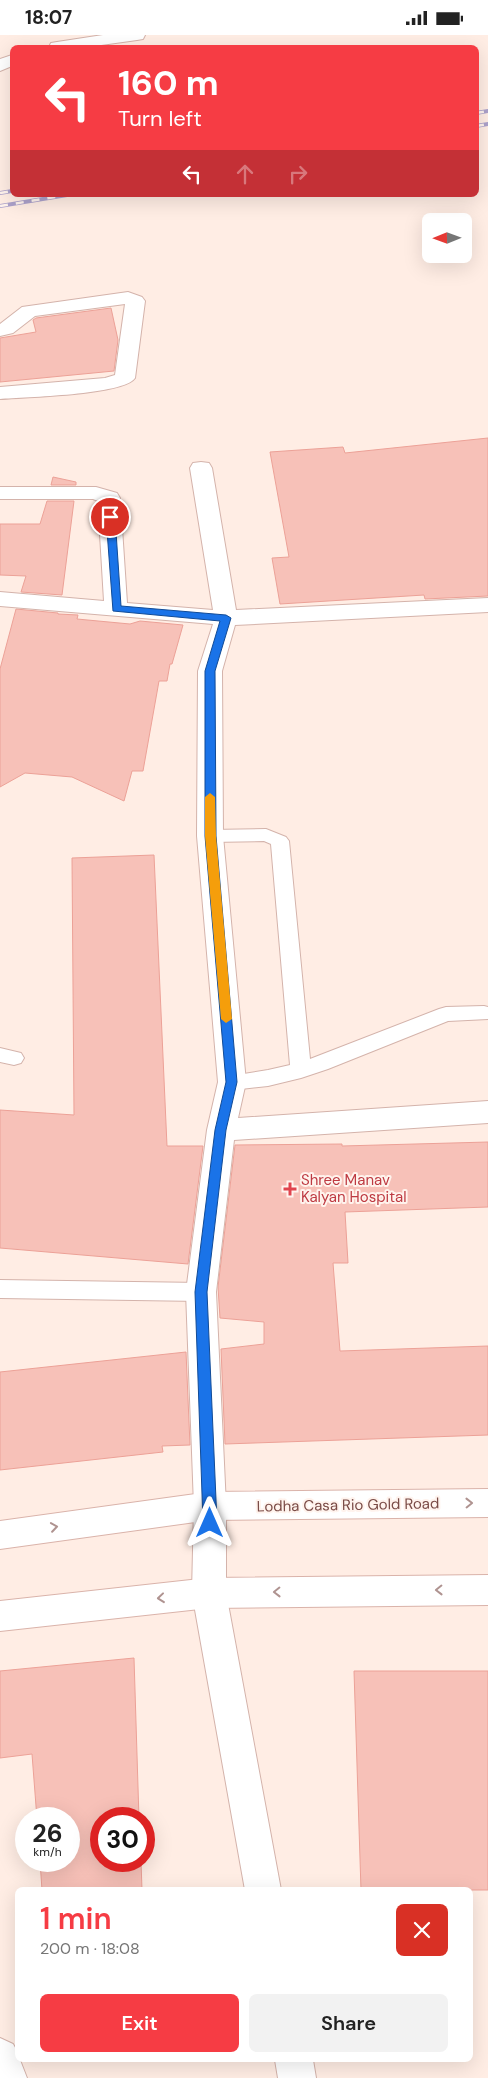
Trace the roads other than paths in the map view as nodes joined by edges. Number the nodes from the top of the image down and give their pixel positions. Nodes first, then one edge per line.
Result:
1 (137, 35) edge
2 (71, 45) edge
3 (0, 330) edge
4 (0, 393) edge
5 (201, 468) dead end
6 (0, 493) edge
7 (0, 599) edge
8 (488, 605) edge
9 (116, 609) junction
10 (226, 618) junction
11 (210, 836) junction
12 (484, 1013) dead end
13 (301, 1070) junction
14 (232, 1082) junction
15 (488, 1112) edge
16 (221, 1130) junction
17 (0, 1289) edge
18 (201, 1292) junction
19 (488, 1503) edge
20 (210, 1506) junction
21 (0, 1535) edge
22 (488, 1589) edge
23 (209, 1593) junction
24 (0, 1616) edge
25 (262, 1887) edge
26 (0, 2057) edge
27 (294, 2062) edge
28 (8, 2078) edge
29 (297, 2078) edge

1 - 2 street
3 - 4 street
5 - 10 street
6 - 9 street
7 - 9 street
8 - 10 street
9 - 10 street
10 - 11 street
11 - 13 lane
11 - 14 street
12 - 13 lane
13 - 14 lane
14 - 16 street
15 - 16 street
16 - 18 street
17 - 18 lane
18 - 20 street
20 -> 19 street, Lodha Casa Rio Gold Road
21 -> 20 street, Lodha Casa Rio Gold Road
20 - 23 street
22 -> 23 street
23 -> 24 street
23 - 25 street
26 - 28 street
27 - 29 street

